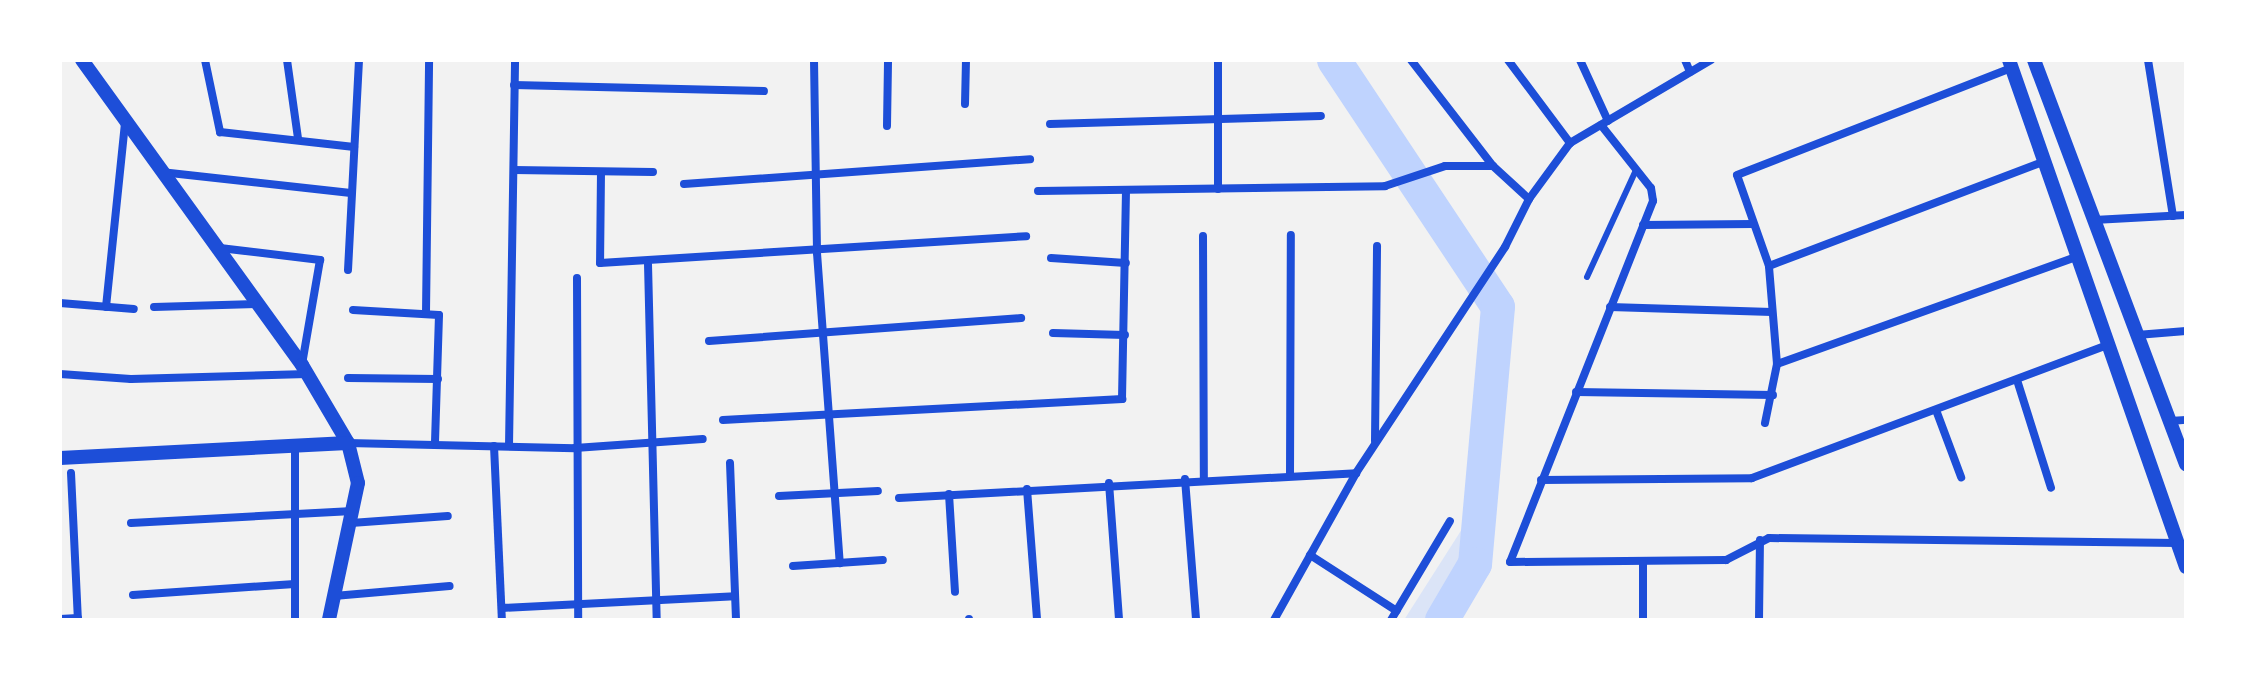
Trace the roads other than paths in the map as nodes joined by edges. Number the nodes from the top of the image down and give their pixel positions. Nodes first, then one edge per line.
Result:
1 (82, 60) edge
2 (205, 60) edge
3 (287, 60) edge
4 (359, 60) edge
5 (429, 60) edge
6 (515, 60) edge
7 (814, 60) edge
8 (888, 60) edge
9 (966, 60) edge
10 (1218, 60) edge
11 (1508, 60) edge
12 (1580, 60) edge
13 (1685, 60) edge
14 (1711, 60) edge
15 (2034, 60) edge
16 (2148, 60) edge
17 (1414, 61) edge
18 (2010, 64) edge
19 (1690, 72) junction
20 (514, 85) junction
21 (764, 91) dead end
22 (965, 104) dead end
23 (1321, 116) dead end
24 (1218, 119) junction
25 (125, 123) junction
26 (1604, 123) junction
27 (1050, 124) dead end
28 (887, 126) dead end
29 (298, 138) junction
30 (1570, 143) junction
31 (354, 147) junction
32 (1030, 159) dead end
33 (2046, 161) junction
34 (1493, 166) junction
35 (514, 170) junction
36 (1636, 170) junction
37 (159, 172) junction
38 (601, 172) junction
39 (653, 172) dead end
40 (814, 174) junction
41 (684, 184) dead end
42 (1218, 189) junction
43 (1038, 191) dead end
44 (1126, 191) junction
45 (351, 193) junction
46 (1529, 199) junction
47 (2186, 215) edge
48 (2173, 216) junction
49 (2094, 220) junction
50 (1753, 224) junction
51 (1643, 225) junction
52 (1291, 235) dead end
53 (1026, 236) dead end
54 (1203, 236) dead end
55 (1377, 246) dead end
56 (220, 248) junction
57 (817, 253) junction
58 (2079, 256) junction
59 (1051, 258) dead end
60 (1126, 263) junction
61 (648, 264) junction
62 (1769, 266) junction
63 (348, 270) dead end
64 (1587, 277) dead end
65 (577, 278) dead end
66 (60, 303) edge
67 (259, 304) junction
68 (106, 307) junction
69 (154, 307) dead end
70 (1610, 307) junction
71 (134, 309) dead end
72 (353, 310) dead end
73 (1772, 312) junction
74 (426, 313) junction
75 (1021, 318) dead end
76 (2186, 331) edge
77 (823, 332) junction
78 (1053, 333) dead end
79 (1125, 335) junction
80 (2137, 335) junction
81 (709, 341) dead end
82 (2111, 344) junction
83 (1777, 364) junction
84 (305, 370) junction
85 (60, 374) edge
86 (348, 378) dead end
87 (438, 379) junction
88 (2017, 380) junction
89 (1576, 392) junction
90 (1773, 395) junction
91 (1936, 410) junction
92 (830, 414) junction
93 (723, 420) dead end
94 (2186, 420) edge
95 (2170, 421) junction
96 (1765, 423) dead end
97 (703, 439) dead end
98 (348, 443) junction
99 (649, 444) junction
100 (1375, 444) junction
101 (435, 445) junction
102 (295, 446) junction
103 (494, 446) junction
104 (509, 446) junction
105 (575, 448) junction
106 (60, 458) edge
107 (730, 463) dead end
108 (2186, 464) edge
109 (71, 473) dead end
110 (1356, 473) junction
111 (1290, 476) junction
112 (1961, 477) dead end
113 (1185, 479) junction
114 (1204, 479) junction
115 (1541, 480) junction
116 (1109, 483) junction
117 (2051, 488) dead end
118 (1027, 489) junction
119 (878, 491) dead end
120 (833, 493) junction
121 (949, 494) junction
122 (779, 496) dead end
123 (899, 498) dead end
124 (296, 514) junction
125 (448, 516) dead end
126 (352, 517) junction
127 (1450, 521) dead end
128 (131, 523) dead end
129 (1760, 540) junction
130 (2179, 543) junction
131 (1310, 555) junction
132 (883, 560) dead end
133 (840, 563) junction
134 (1643, 564) junction
135 (793, 566) dead end
136 (2186, 567) edge
137 (295, 584) junction
138 (450, 586) dead end
139 (955, 592) dead end
140 (133, 595) dead end
141 (334, 596) junction
142 (735, 596) junction
143 (656, 601) junction
144 (577, 604) junction
145 (502, 608) junction
146 (1397, 611) junction
147 (60, 619) edge
148 (78, 619) edge
149 (295, 620) edge
150 (329, 620) edge
151 (502, 620) edge
152 (578, 620) edge
153 (657, 620) edge
154 (736, 620) edge
155 (1037, 620) edge
156 (1119, 620) edge
157 (1196, 620) edge
158 (1274, 620) edge
159 (1391, 620) edge
160 (1643, 620) edge
161 (1759, 620) edge

1 - 25 street
2 - 29 street
3 - 29 street
4 - 31 street
5 - 74 street
6 - 20 street
7 - 40 street
8 - 28 street
9 - 22 street
10 - 24 street
11 - 30 street
12 - 26 street
13 - 19 street
14 - 19 street
15 - 49 street
16 - 48 street
17 - 34 street
18 - 33 street
18 - 50 street
19 - 26 street
20 - 21 street
20 - 35 street
23 - 24 street
24 - 27 street
24 - 42 street
25 - 37 street
25 - 68 street
26 - 30 street
26 - 36 street
29 - 31 street
30 - 46 street
31 - 45 street
32 - 40 street
33 - 58 street
33 - 62 street
34 - 42 street
34 - 46 street
35 - 38 street
35 - 104 street
36 - 51 street
36 - 64 lane
37 - 45 street
37 - 56 street
38 - 39 street
38 - 61 street
40 - 41 street
40 - 57 street
42 - 44 street
43 - 44 street
44 - 60 street
45 - 63 street
46 - 100 street
47 - 48 street
48 - 49 street
49 - 80 street
50 - 51 street
50 - 62 street
51 - 70 street
52 - 111 street
53 - 57 street
54 - 114 street
55 - 100 street
56 - 67 street
56 - 84 street
57 - 61 street
57 - 77 street
58 - 82 street
58 - 83 street
59 - 60 street
60 - 79 street
61 - 99 street
62 - 73 street
65 - 105 street
66 - 68 street
67 - 69 street
67 - 84 street
68 - 71 street
70 - 73 street
70 - 89 street
72 - 74 street
73 - 83 street
74 - 87 street
75 - 77 street
76 - 80 street
77 - 81 street
77 - 92 street
78 - 79 street
79 - 92 street
80 - 95 street
82 - 88 street
82 - 130 street
83 - 90 street
84 - 85 street
84 - 98 street
86 - 87 street
87 - 101 street
88 - 91 street
88 - 117 street
89 - 90 street
89 - 115 street
90 - 96 street
91 - 112 street
91 - 115 street
92 - 93 street
92 - 120 street
94 - 95 street
95 - 108 street
97 - 99 street
98 - 101 street
98 - 102 street
98 - 126 street
99 - 105 street
99 - 143 street
100 - 110 street
101 - 103 street
102 - 106 street
102 - 124 street
103 - 104 street
103 - 145 street
104 - 105 street
105 - 144 street
107 - 142 street
109 - 148 street
110 - 111 street
110 - 131 street
111 - 114 street
113 - 114 street
113 - 116 street
113 - 157 street
115 - 134 street
116 - 118 street
116 - 156 street
118 - 121 street
118 - 155 street
119 - 120 street
120 - 122 street
120 - 133 street
121 - 123 street
121 - 139 street
124 - 126 street
124 - 128 street
124 - 137 street
125 - 126 street
126 - 141 street
127 - 146 street
129 - 130 street
129 - 134 street
129 - 161 street
130 - 136 street
131 - 146 street
131 - 158 street
132 - 133 street
133 - 135 street
134 - 160 street
137 - 140 street
137 - 149 street
138 - 141 street
141 - 150 street
142 - 143 street
142 - 154 street
143 - 144 street
143 - 153 street
144 - 145 street
144 - 152 street
145 - 151 street
146 - 159 street
147 - 148 street

